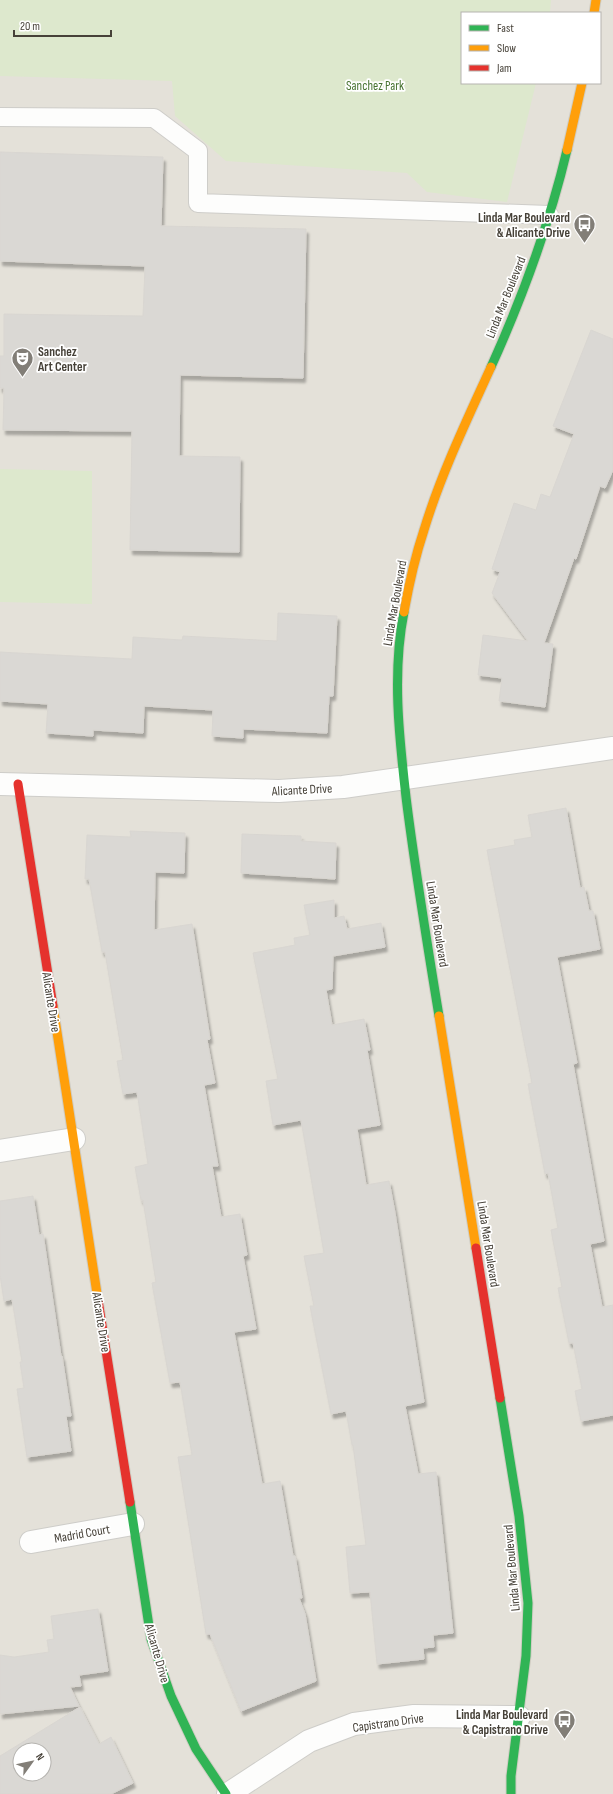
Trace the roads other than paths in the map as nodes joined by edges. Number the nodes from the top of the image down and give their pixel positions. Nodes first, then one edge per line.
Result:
1 (596, 0) edge
2 (594, 12) edge
3 (582, 84) edge
4 (0, 118) edge
5 (549, 216) junction
6 (613, 748) edge
7 (404, 778) junction
8 (9, 784) edge
9 (74, 1139) junction
10 (0, 1151) edge
11 (133, 1524) junction
12 (31, 1542) dead end
13 (519, 1717) junction
14 (227, 1794) edge
15 (511, 1794) edge

1 - 2 street
3 - 5 street, Linda Mar Boulevard
4 - 5 lane
5 - 7 street, Linda Mar Boulevard
6 - 7 street, Alicante Drive
7 - 8 street, Alicante Drive
7 - 13 street, Linda Mar Boulevard
8 - 9 street, Alicante Drive
9 - 10 street
9 - 11 street, Alicante Drive
11 - 12 street, Madrid Court
11 - 14 street, Alicante Drive
13 - 14 street, Capistrano Drive
13 - 15 street, Linda Mar Boulevard

